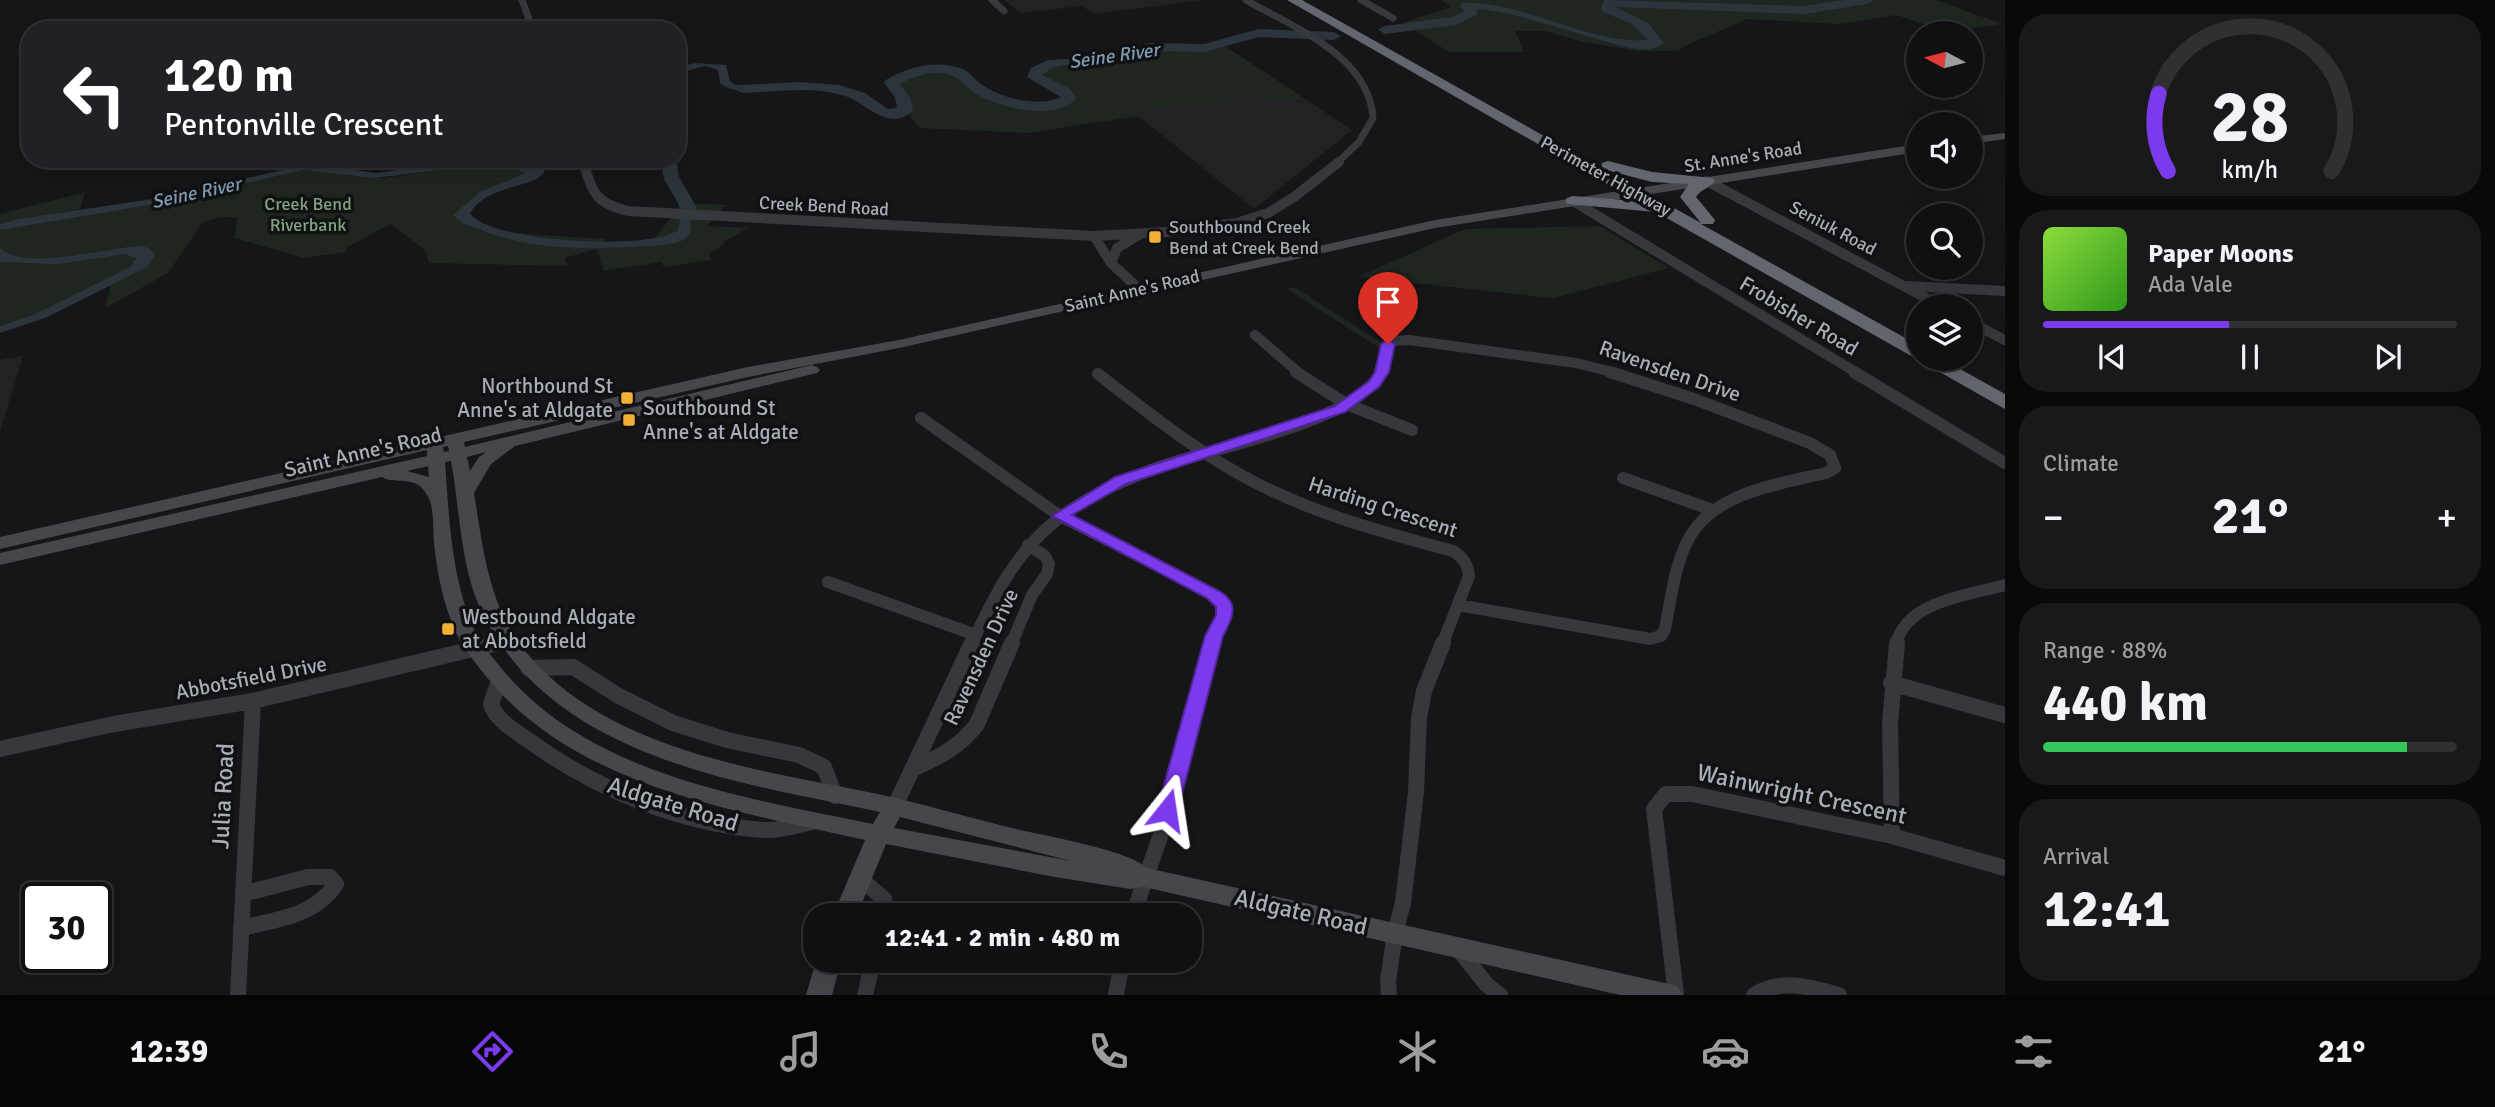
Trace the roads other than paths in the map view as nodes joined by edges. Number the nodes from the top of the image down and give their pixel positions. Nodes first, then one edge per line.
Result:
1 (522, 0) edge
2 (992, 0) edge
3 (1246, 0) edge
4 (1293, 0) edge
5 (1310, 0) edge
6 (1361, 0) edge
7 (1004, 11) dead end
8 (1393, 18) dead end
9 (530, 21) edge
10 (2005, 135) edge
11 (1983, 139) edge
12 (1906, 150) edge
13 (1570, 156) junction
14 (1608, 166) junction
15 (585, 168) edge
16 (1707, 181) junction
17 (1642, 191) junction
18 (1573, 201) junction
19 (1674, 214) junction
20 (1707, 220) junction
21 (1142, 234) junction
22 (1094, 236) junction
23 (1111, 263) junction
24 (1902, 285) junction
25 (1139, 289) junction
26 (2005, 291) edge
27 (1919, 294) edge
28 (1983, 329) edge
29 (1906, 332) edge
30 (1255, 335) dead end
31 (2005, 340) edge
32 (899, 344) junction
33 (1906, 346) edge
34 (1949, 371) edge
35 (1975, 371) edge
36 (1098, 374) dead end
37 (2005, 388) edge
38 (2005, 403) edge
39 (1346, 404) junction
40 (922, 418) dead end
41 (1412, 430) dead end
42 (518, 439) junction
43 (456, 447) junction
44 (436, 451) junction
45 (1205, 453) junction
46 (2005, 463) edge
47 (365, 474) junction
48 (1623, 478) dead end
49 (466, 492) junction
50 (440, 505) junction
51 (1712, 510) junction
52 (1060, 516) junction
53 (0, 543) edge
54 (1028, 545) junction
55 (0, 559) edge
56 (828, 582) dead end
57 (2005, 585) edge
58 (1458, 605) junction
59 (976, 635) junction
60 (508, 641) junction
61 (475, 650) junction
62 (528, 667) junction
63 (1891, 683) junction
64 (253, 701) junction
65 (2005, 715) edge
66 (0, 749) edge
67 (912, 769) junction
68 (835, 796) junction
69 (894, 807) junction
70 (879, 834) junction
71 (1892, 836) junction
72 (2005, 868) edge
73 (1144, 877) junction
74 (861, 879) junction
75 (243, 894) junction
76 (850, 903) edge
77 (884, 903) edge
78 (1136, 903) edge
79 (241, 928) junction
80 (1395, 933) junction
81 (1457, 947) junction
82 (825, 973) edge
83 (870, 973) edge
84 (1120, 973) edge
85 (237, 995) edge
86 (819, 995) edge
87 (865, 995) edge
88 (1115, 995) edge
89 (1389, 995) edge
90 (1500, 995) edge
91 (1669, 995) edge
92 (1676, 995) edge
93 (1754, 995) edge
94 (1839, 995) edge

1 - 9 street
2 - 7 street
3 - 21 street, Creek Bend Road
4 - 13 highway, Perimeter Highway
5 - 14 highway, Perimeter Highway
6 - 8 street
10 - 11 main road
12 - 16 main road, St. Anne's Road
13 - 17 highway, Perimeter Highway
13 - 18 highway
14 - 16 highway
14 - 17 highway, Perimeter Highway
15 - 22 street, Creek Bend Road
16 - 17 main road, St. Anne's Road
16 - 20 highway
16 - 24 street, Seniuk Road
17 - 18 main road, St. Anne's Road
17 - 19 highway, Perimeter Highway
17 - 20 highway, Perimeter Highway
18 - 19 highway
18 - 25 main road, Saint Anne's Road
18 - 46 street, Frobisher Road
19 - 33 highway, Perimeter Highway
20 - 29 highway, Perimeter Highway
21 - 22 street, Creek Bend Road
21 - 23 street, Creek Bend Road
22 - 23 street
23 - 25 street
24 - 26 street
24 - 27 street, Seniuk Road
25 - 32 main road, Saint Anne's Road
28 - 31 street
30 - 39 street
32 - 42 main road, Saint Anne's Road
32 - 43 main road, Saint Anne's Road
34 - 38 highway
35 - 37 highway
36 - 45 street
39 - 41 street
39 - 45 street, Ravensden Drive
39 - 51 street, Ravensden Drive
40 - 52 street
42 - 43 main road, Saint Anne's Road
42 - 49 main road
43 - 44 main road, Saint Anne's Road
43 - 49 main road, Aldgate Road
44 - 47 main road, Saint Anne's Road
44 - 50 main road, Aldgate Road
44 - 53 main road, Saint Anne's Road
45 - 52 street, Ravensden Drive
45 - 58 street, Harding Crescent
47 - 50 main road
47 - 55 main road, Saint Anne's Road
48 - 51 street
49 - 60 main road, Aldgate Road
50 - 61 main road, Aldgate Road
51 - 58 street, Ravensden Drive
52 - 54 street, Ravensden Drive
52 - 73 street
54 - 59 street, Ravensden Drive
54 - 67 street, Ravensden Drive
56 - 59 street
57 - 63 street
58 - 80 street, Harding Crescent
59 - 67 street, Ravensden Drive
60 - 61 street, Abbotsfield Drive
60 - 62 main road, Aldgate Road
61 - 64 street, Abbotsfield Drive
61 - 70 main road, Aldgate Road
62 - 68 main road, Aldgate Road
62 - 68 street
63 - 65 street
63 - 71 street
64 - 66 street, Abbotsfield Drive
64 - 75 street, Julia Road
67 - 69 street, Ravensden Drive
68 - 69 main road, Aldgate Road
69 - 70 main road
69 - 73 main road, Aldgate Road
70 - 73 main road, Aldgate Road
70 - 74 main road
71 - 72 street, Wainwright Crescent
71 - 92 street, Wainwright Crescent
73 - 78 street
73 - 80 main road, Aldgate Road
74 - 76 main road
74 - 77 street
75 - 79 street, Julia Road
75 - 79 street
79 - 85 street, Julia Road
80 - 81 main road, Aldgate Road
80 - 89 street, Harding Crescent
81 - 90 street
81 - 91 main road, Aldgate Road
82 - 86 main road
83 - 87 street
84 - 88 street
93 - 94 street

